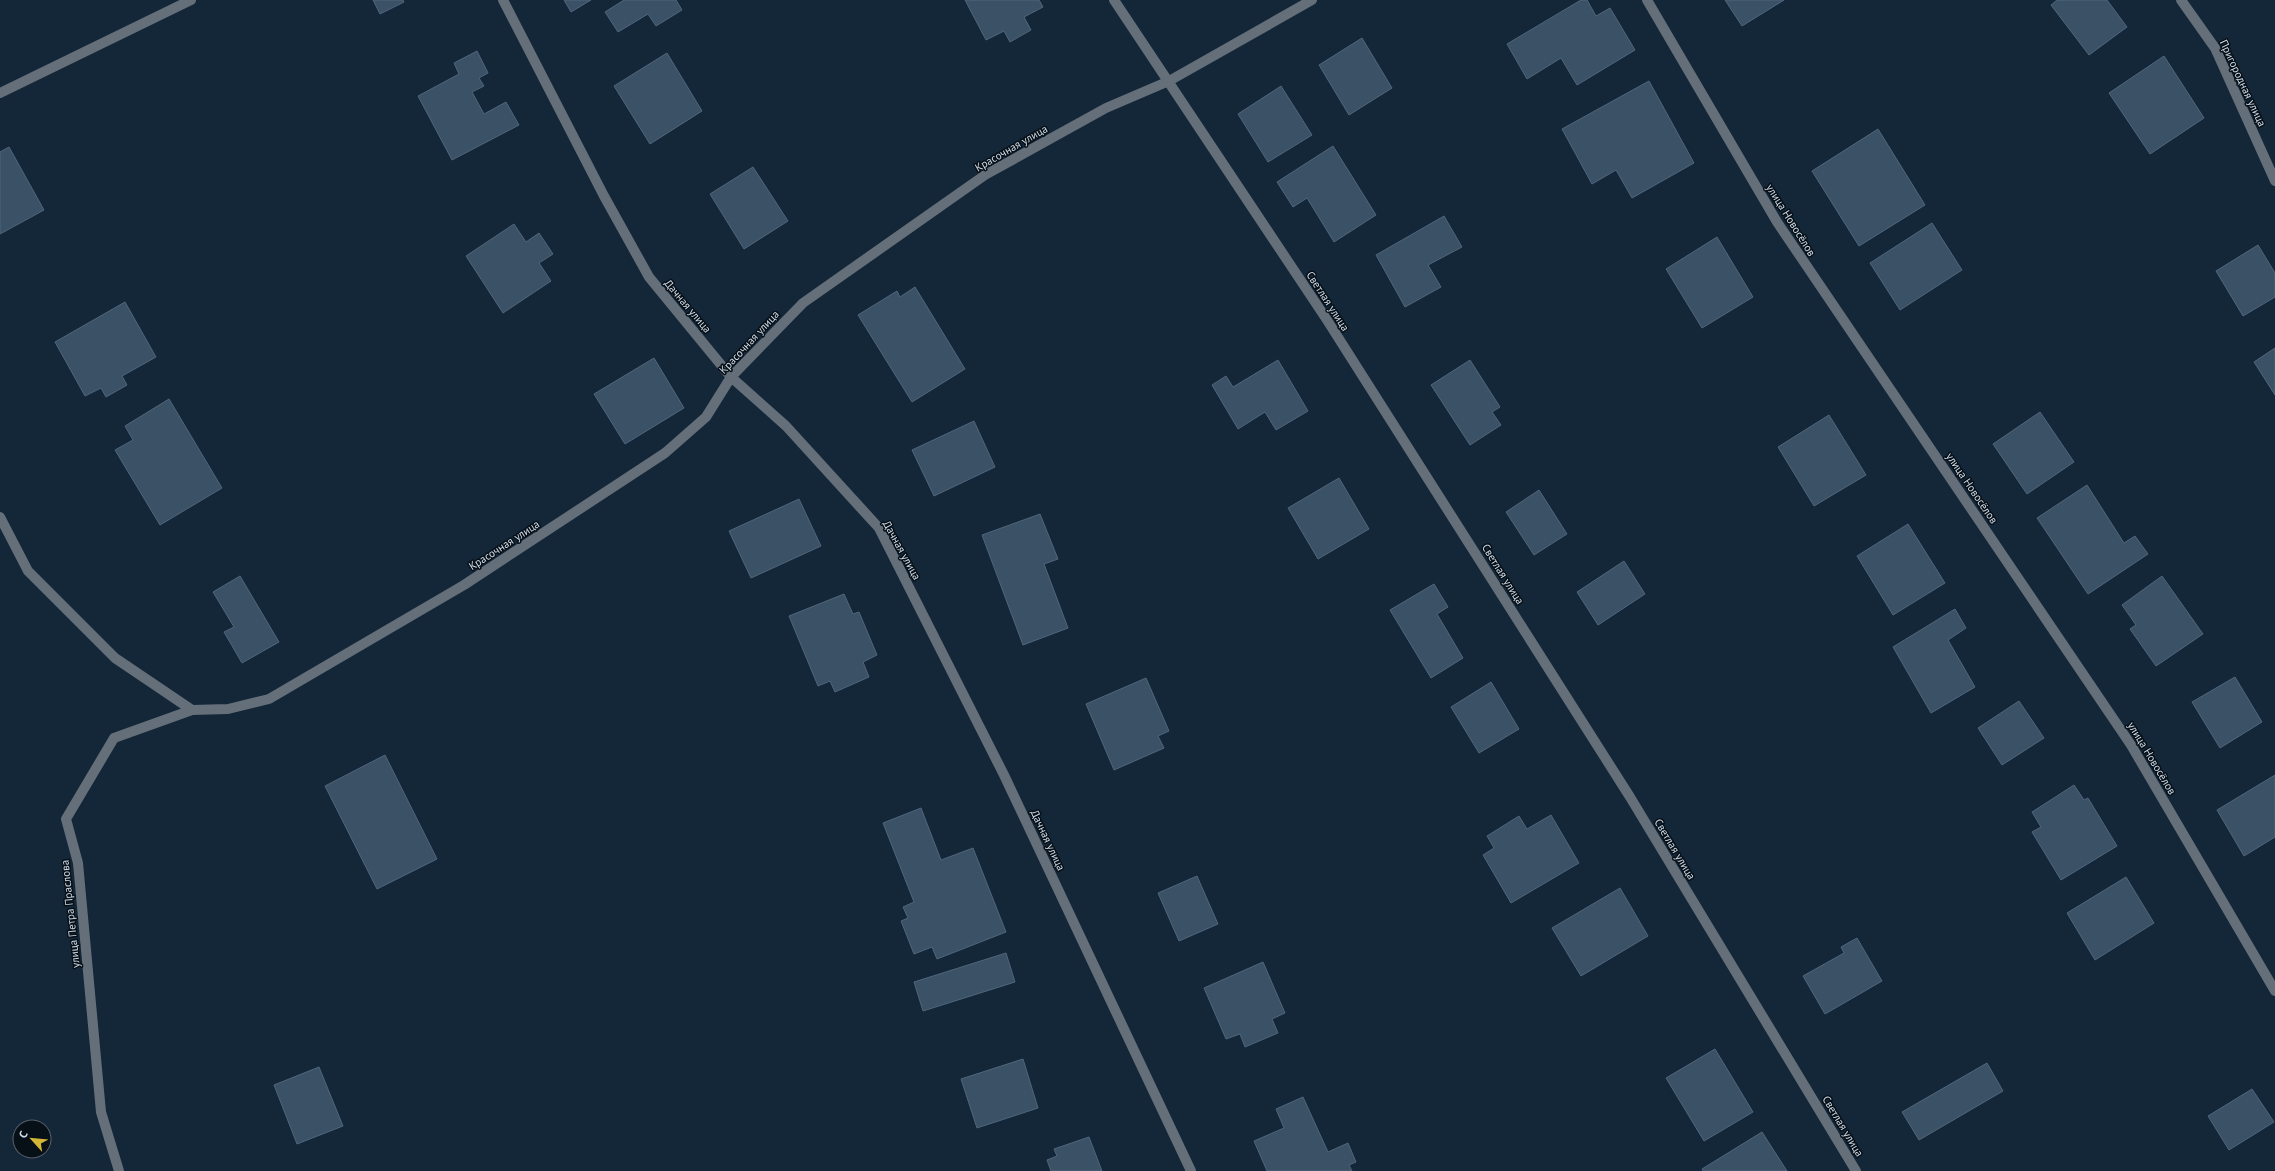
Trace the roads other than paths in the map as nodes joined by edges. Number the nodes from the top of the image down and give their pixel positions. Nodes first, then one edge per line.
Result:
1 (191, 0) edge
2 (503, 0) edge
3 (1114, 0) edge
4 (1312, 0) edge
5 (1648, 0) edge
6 (2181, 0) edge
7 (1169, 81) junction
8 (0, 93) edge
9 (2275, 180) edge
10 (731, 377) junction
11 (0, 517) edge
12 (192, 710) junction
13 (2275, 991) edge
14 (119, 1171) edge
15 (1191, 1171) edge
16 (1856, 1171) edge

1 - 8 street
2 - 10 street, Дачная улица
3 - 7 street, Светлая улица
4 - 7 street, Красочная улица
5 - 13 street, улица Новосёлов
6 - 9 street, Пригородная улица
7 - 10 street, Красочная улица
7 - 16 street, Светлая улица
10 - 12 street, Красочная улица
10 - 15 street, Дачная улица
11 - 12 street
12 - 14 street, улица Петра Праслова

